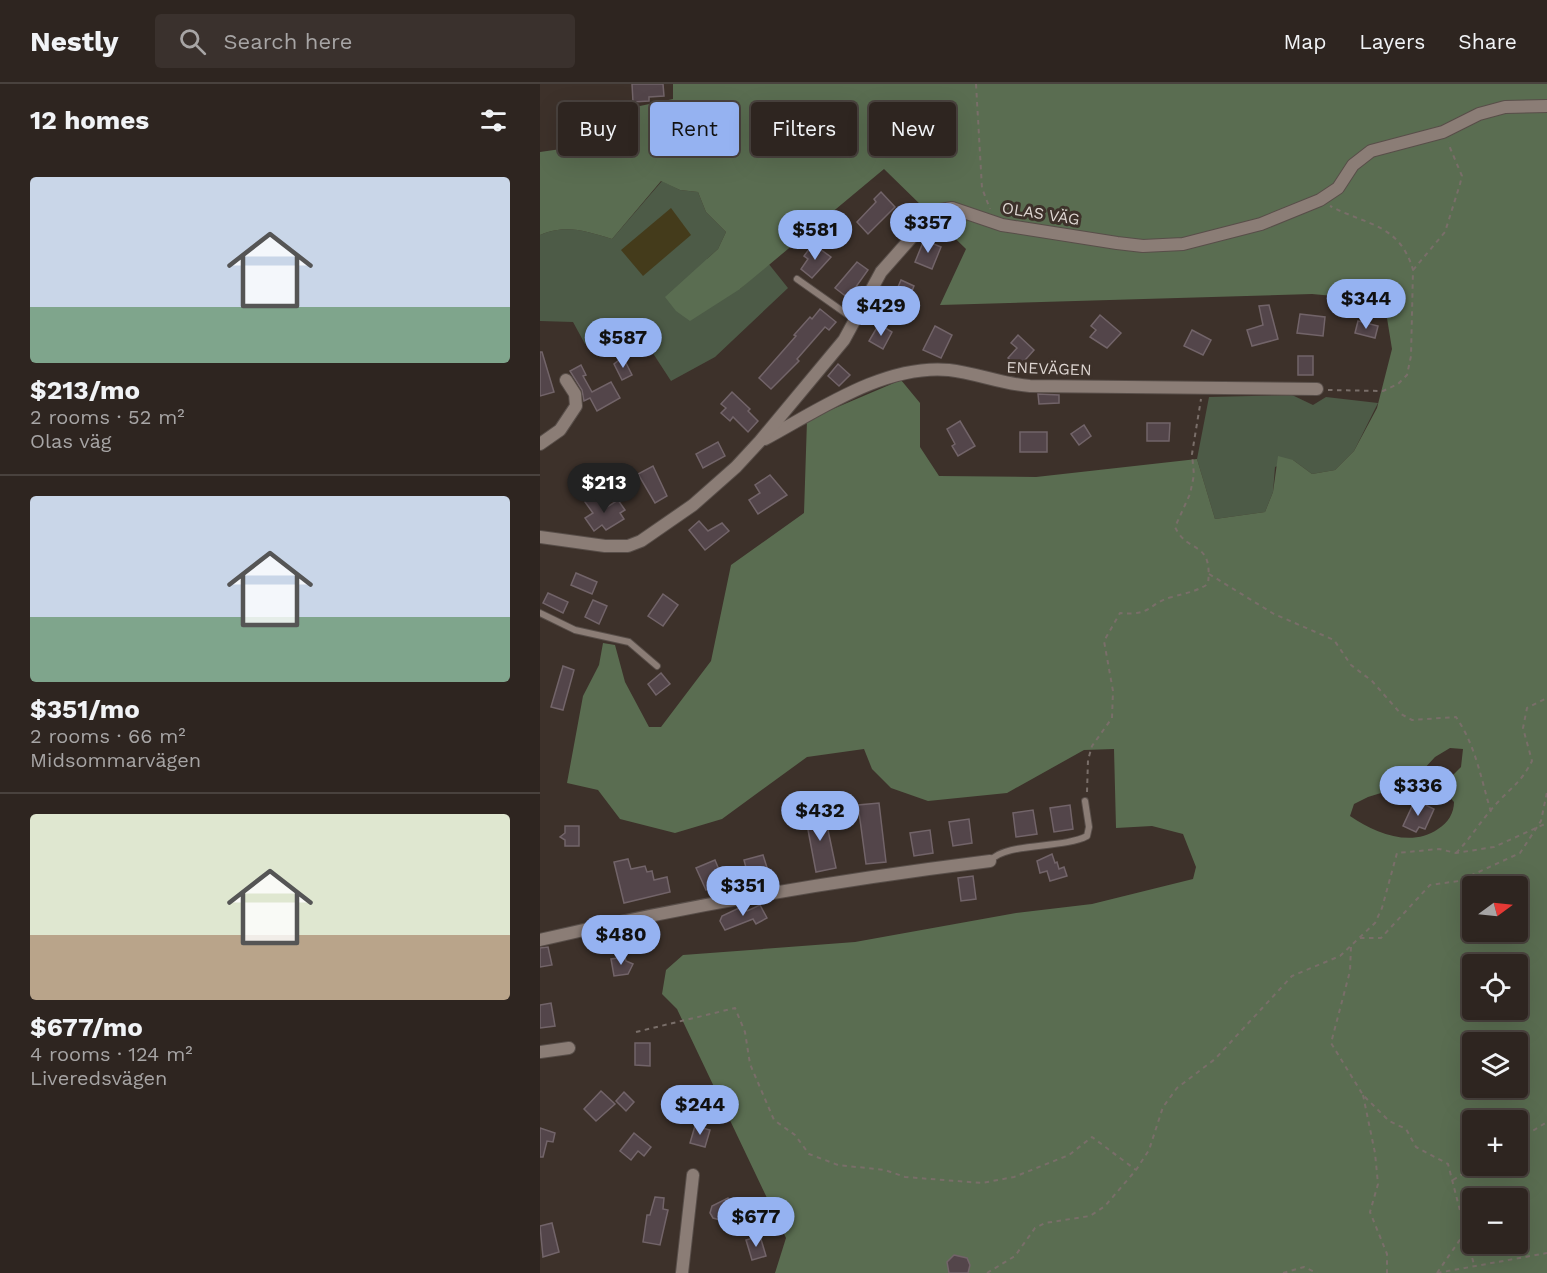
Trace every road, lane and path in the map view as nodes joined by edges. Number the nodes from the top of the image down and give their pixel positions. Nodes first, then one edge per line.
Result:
1 (976, 84) edge
2 (1547, 106) edge
3 (1443, 132) junction
4 (1320, 200) junction
5 (998, 214) dead end
6 (1413, 270) junction
7 (797, 279) dead end
8 (856, 321) junction
9 (566, 380) dead end
10 (1200, 387) junction
11 (1317, 389) joint
12 (760, 441) junction
13 (540, 444) edge
14 (540, 537) edge
15 (1209, 574) junction
16 (540, 613) edge
17 (657, 666) dead end
18 (1547, 698) edge
19 (1547, 792) edge
20 (1085, 801) joint
21 (1491, 812) junction
22 (1547, 823) edge
23 (1535, 830) junction
24 (1456, 853) junction
25 (990, 861) joint
26 (1359, 938) junction
27 (540, 940) edge
28 (1351, 947) junction
29 (636, 1032) dead end
30 (569, 1048) dead end
31 (540, 1052) edge
32 (1363, 1095) junction
33 (1547, 1122) edge
34 (1528, 1134) edge
35 (1136, 1170) junction
36 (1462, 1174) edge
37 (693, 1175) dead end
38 (1453, 1180) junction
39 (1462, 1211) edge
40 (1462, 1237) edge
41 (1547, 1253) edge
42 (1471, 1254) edge
43 (1474, 1265) junction
44 (682, 1273) edge
45 (987, 1273) edge
46 (1283, 1273) edge
47 (1317, 1273) edge
48 (1387, 1273) edge
49 (1437, 1273) edge

1 - 5 path
2 - 3 street, OLAS VÄG
3 - 4 street, OLAS VÄG
3 - 6 path
4 - 6 path
4 - 8 street, OLAS VÄG
6 - 11 path
7 - 8 lane
8 - 12 street, OLAS VÄG
9 - 13 street
10 - 11 street, ENEVÄGEN
10 - 12 street, ENEVÄGEN
10 - 15 path
12 - 14 street, OLAS VÄG
15 - 20 path
15 - 21 path
16 - 17 lane
18 - 21 path
19 - 23 path
20 - 25 lane
21 - 24 path
22 - 23 path
23 - 24 path
23 - 26 path
24 - 26 path
25 - 27 street
26 - 28 path
28 - 32 path
28 - 35 path
29 - 35 path
30 - 31 street
32 - 38 path
32 - 48 path
33 - 34 path
35 - 45 path
36 - 38 path
37 - 44 street
38 - 39 path
40 - 49 path
41 - 43 path
42 - 43 path
43 - 49 path
46 - 47 path

